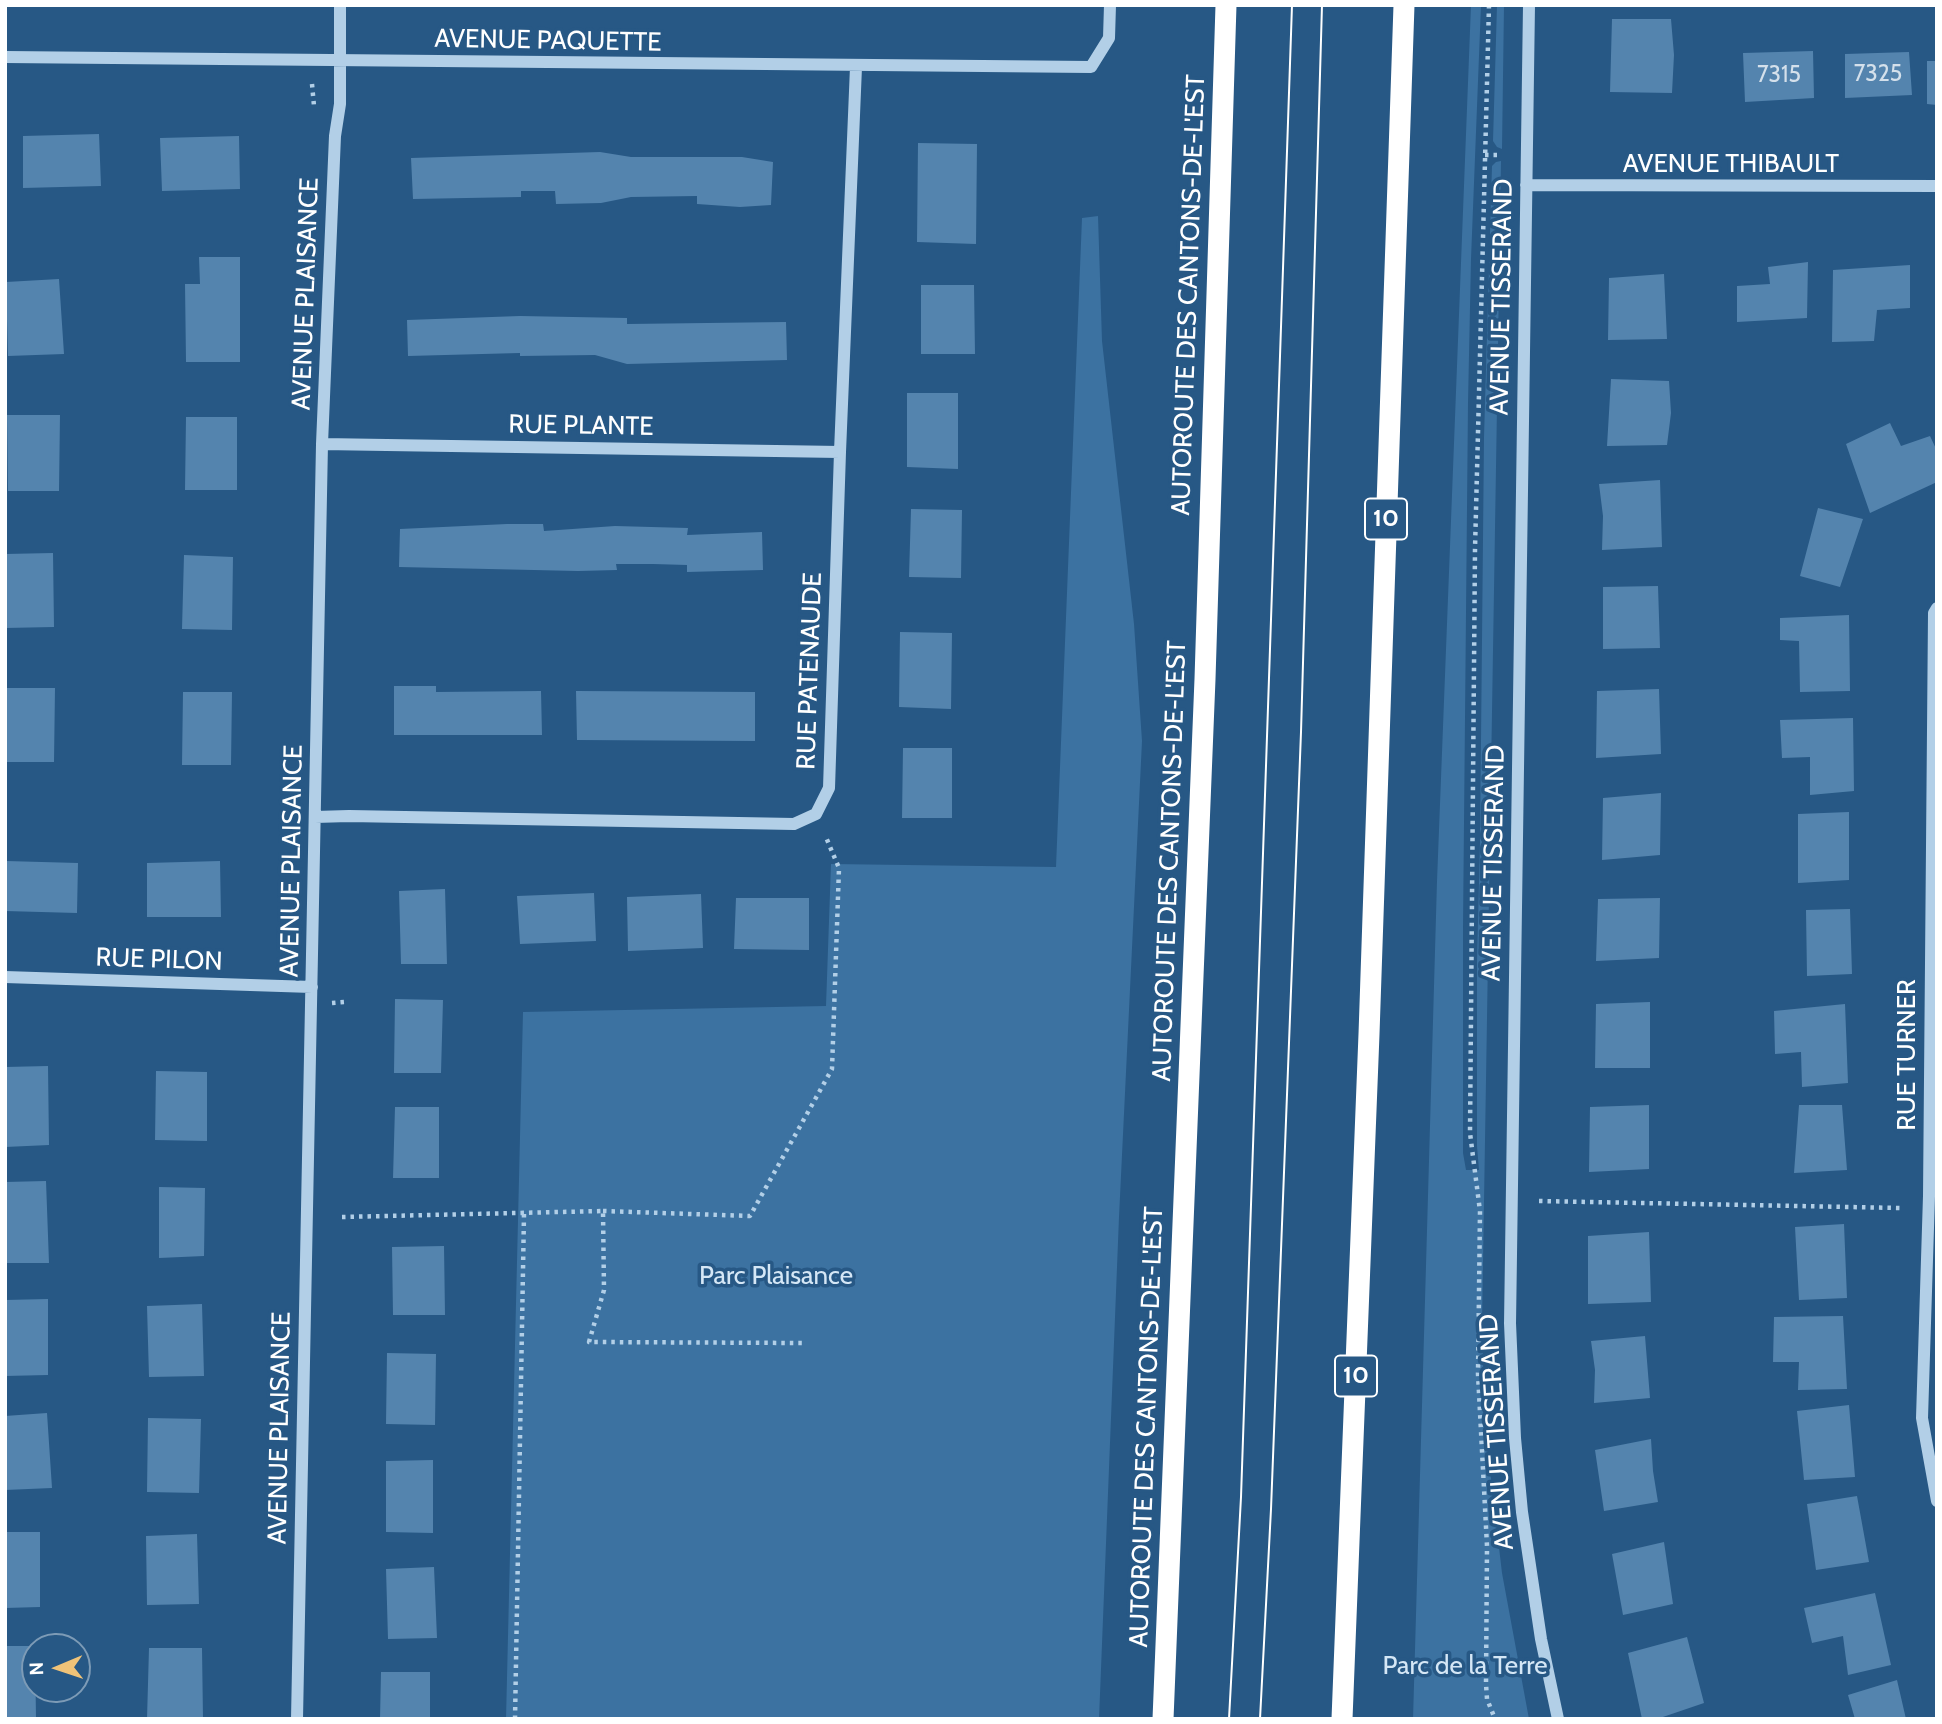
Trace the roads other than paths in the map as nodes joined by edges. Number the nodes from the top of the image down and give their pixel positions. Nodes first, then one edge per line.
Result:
1 (340, 5) edge
2 (1110, 5) edge
3 (1226, 5) edge
4 (1404, 5) edge
5 (1529, 5) edge
6 (5, 57) edge
7 (341, 61) junction
8 (856, 67) junction
9 (1526, 185) junction
10 (1937, 186) edge
11 (322, 444) junction
12 (840, 453) junction
13 (1937, 608) edge
14 (316, 817) junction
15 (5, 977) edge
16 (312, 987) junction
17 (1933, 1196) edge
18 (1937, 1501) edge
19 (297, 1719) edge
20 (1163, 1719) edge
21 (1342, 1719) edge
22 (1558, 1719) edge

1 - 7 street, AVENUE PLAISANCE
2 - 8 street, AVENUE PAQUETTE
3 - 20 highway, AUTOROUTE DES CANTONS-DE-L'EST
4 - 21 highway, 10
5 - 9 street, AVENUE TISSERAND
6 - 7 street, AVENUE PAQUETTE
7 - 8 street, AVENUE PAQUETTE
7 - 11 street, AVENUE PLAISANCE
8 - 12 street, RUE PATENAUDE
9 - 10 street, AVENUE THIBAULT
9 - 22 street, AVENUE TISSERAND
11 - 12 street, RUE PLANTE
11 - 14 street, AVENUE PLAISANCE
12 - 14 street, RUE PATENAUDE
13 - 17 street, RUE TURNER
14 - 16 street, AVENUE PLAISANCE
15 - 16 street, RUE PILON
16 - 19 street, AVENUE PLAISANCE
17 - 18 street, RUE TURNER

